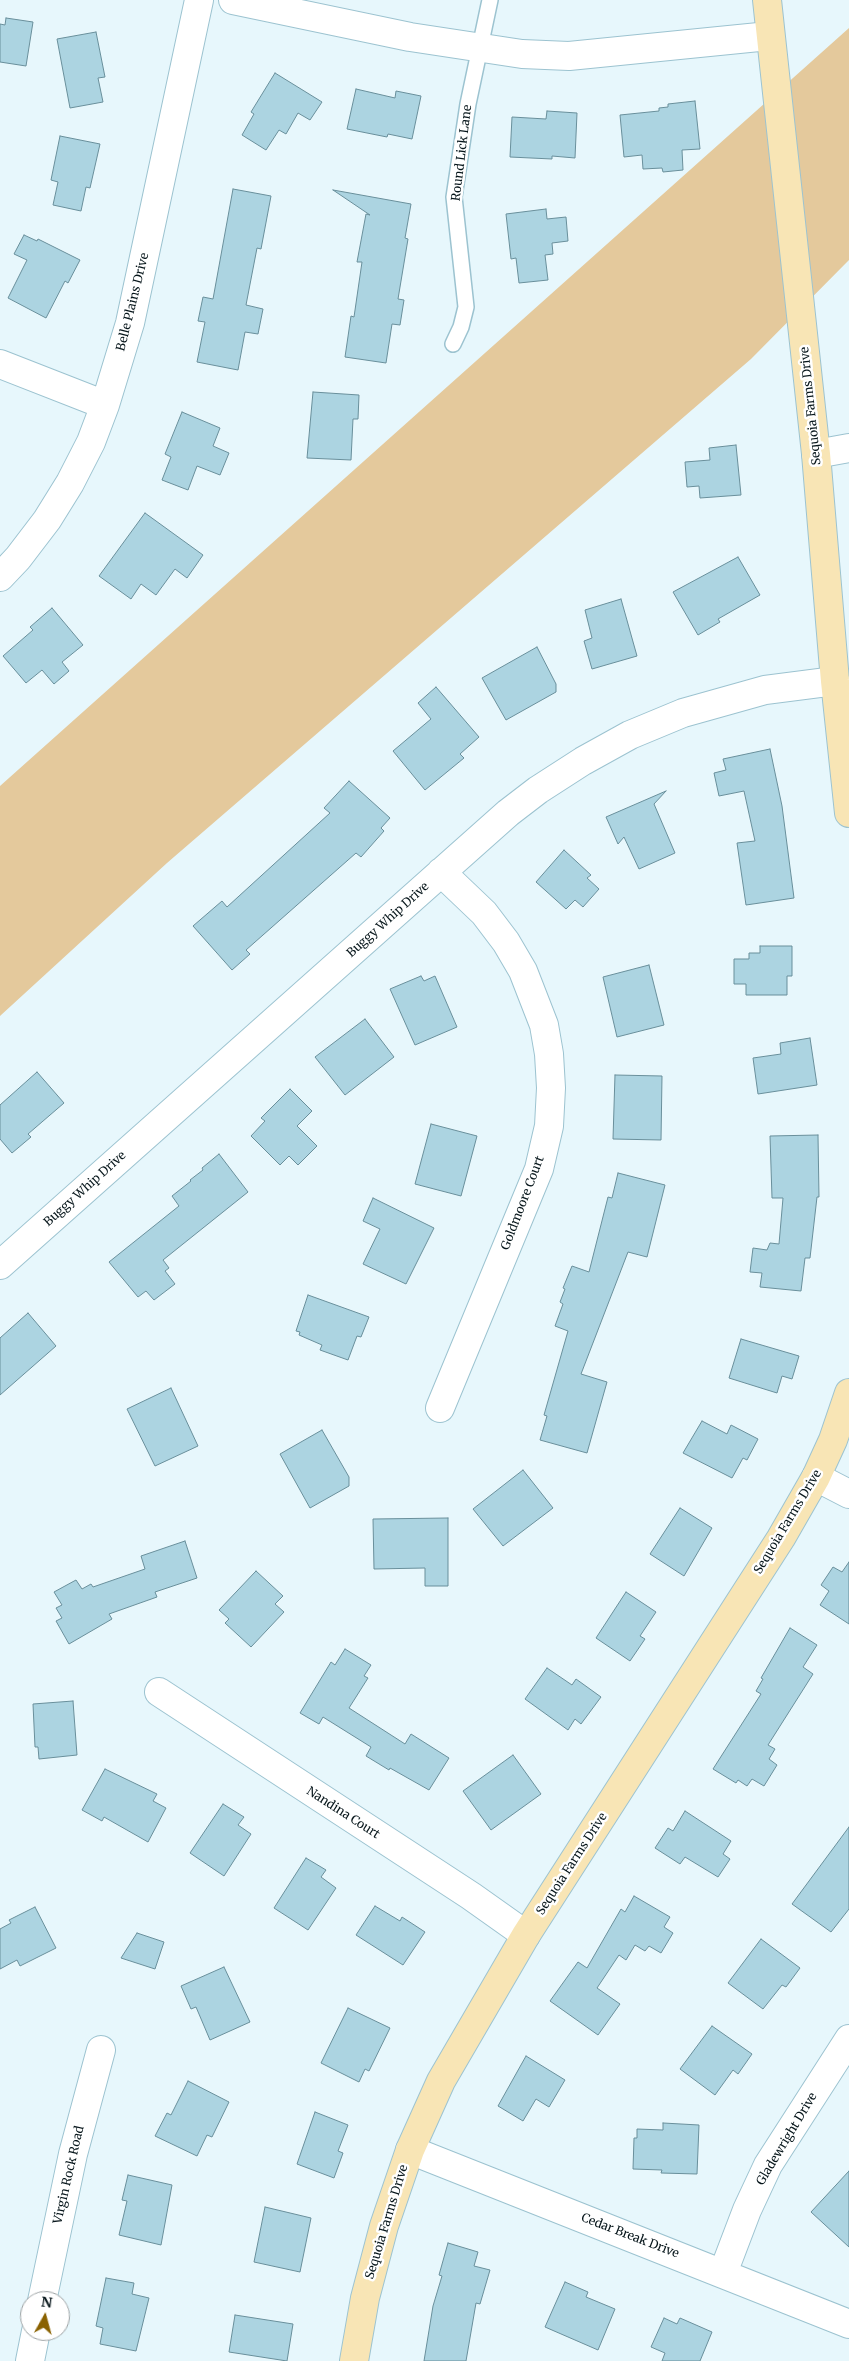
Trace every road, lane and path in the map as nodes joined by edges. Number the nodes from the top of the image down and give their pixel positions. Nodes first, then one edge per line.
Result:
1 (198, 0) edge
2 (233, 0) edge
3 (490, 0) edge
4 (767, 0) edge
5 (770, 36) junction
6 (480, 50) junction
7 (453, 344) dead end
8 (0, 364) edge
9 (105, 405) junction
10 (849, 448) edge
11 (816, 454) junction
12 (0, 577) edge
13 (835, 680) junction
14 (849, 812) edge
15 (441, 872) junction
16 (0, 1265) edge
17 (849, 1393) edge
18 (440, 1408) dead end
19 (816, 1478) junction
20 (849, 1494) edge
21 (158, 1692) dead end
22 (526, 1936) junction
23 (849, 2039) edge
24 (102, 2050) dead end
25 (410, 2150) junction
26 (723, 2273) junction
27 (44, 2291) edge
28 (849, 2324) edge
29 (34, 2341) edge
30 (30, 2361) edge
31 (354, 2361) edge

1 - 9 street, Belle Plains Drive
2 - 6 street
3 - 6 lane, Round Lick Lane
4 - 5 street, Sequoia Farms Drive
5 - 6 street
5 - 11 street, Sequoia Farms Drive
6 - 7 lane, Round Lick Lane
8 - 9 street
9 - 12 street, Belle Plains Drive
10 - 11 street
11 - 13 street, Sequoia Farms Drive
13 - 14 street, Sequoia Farms Drive
13 - 15 street, Buggy Whip Drive
15 - 16 street, Buggy Whip Drive
15 - 18 street, Goldmoore Court
17 - 19 street, Sequoia Farms Drive
19 - 20 street
19 - 22 street, Sequoia Farms Drive
21 - 22 street, Nandina Court
22 - 25 street, Sequoia Farms Drive
23 - 26 street, Gladewright Drive
24 - 27 street, Virgin Rock Road
25 - 26 street, Cedar Break Drive
25 - 31 street, Sequoia Farms Drive
26 - 28 street, Cedar Break Drive
29 - 30 street

